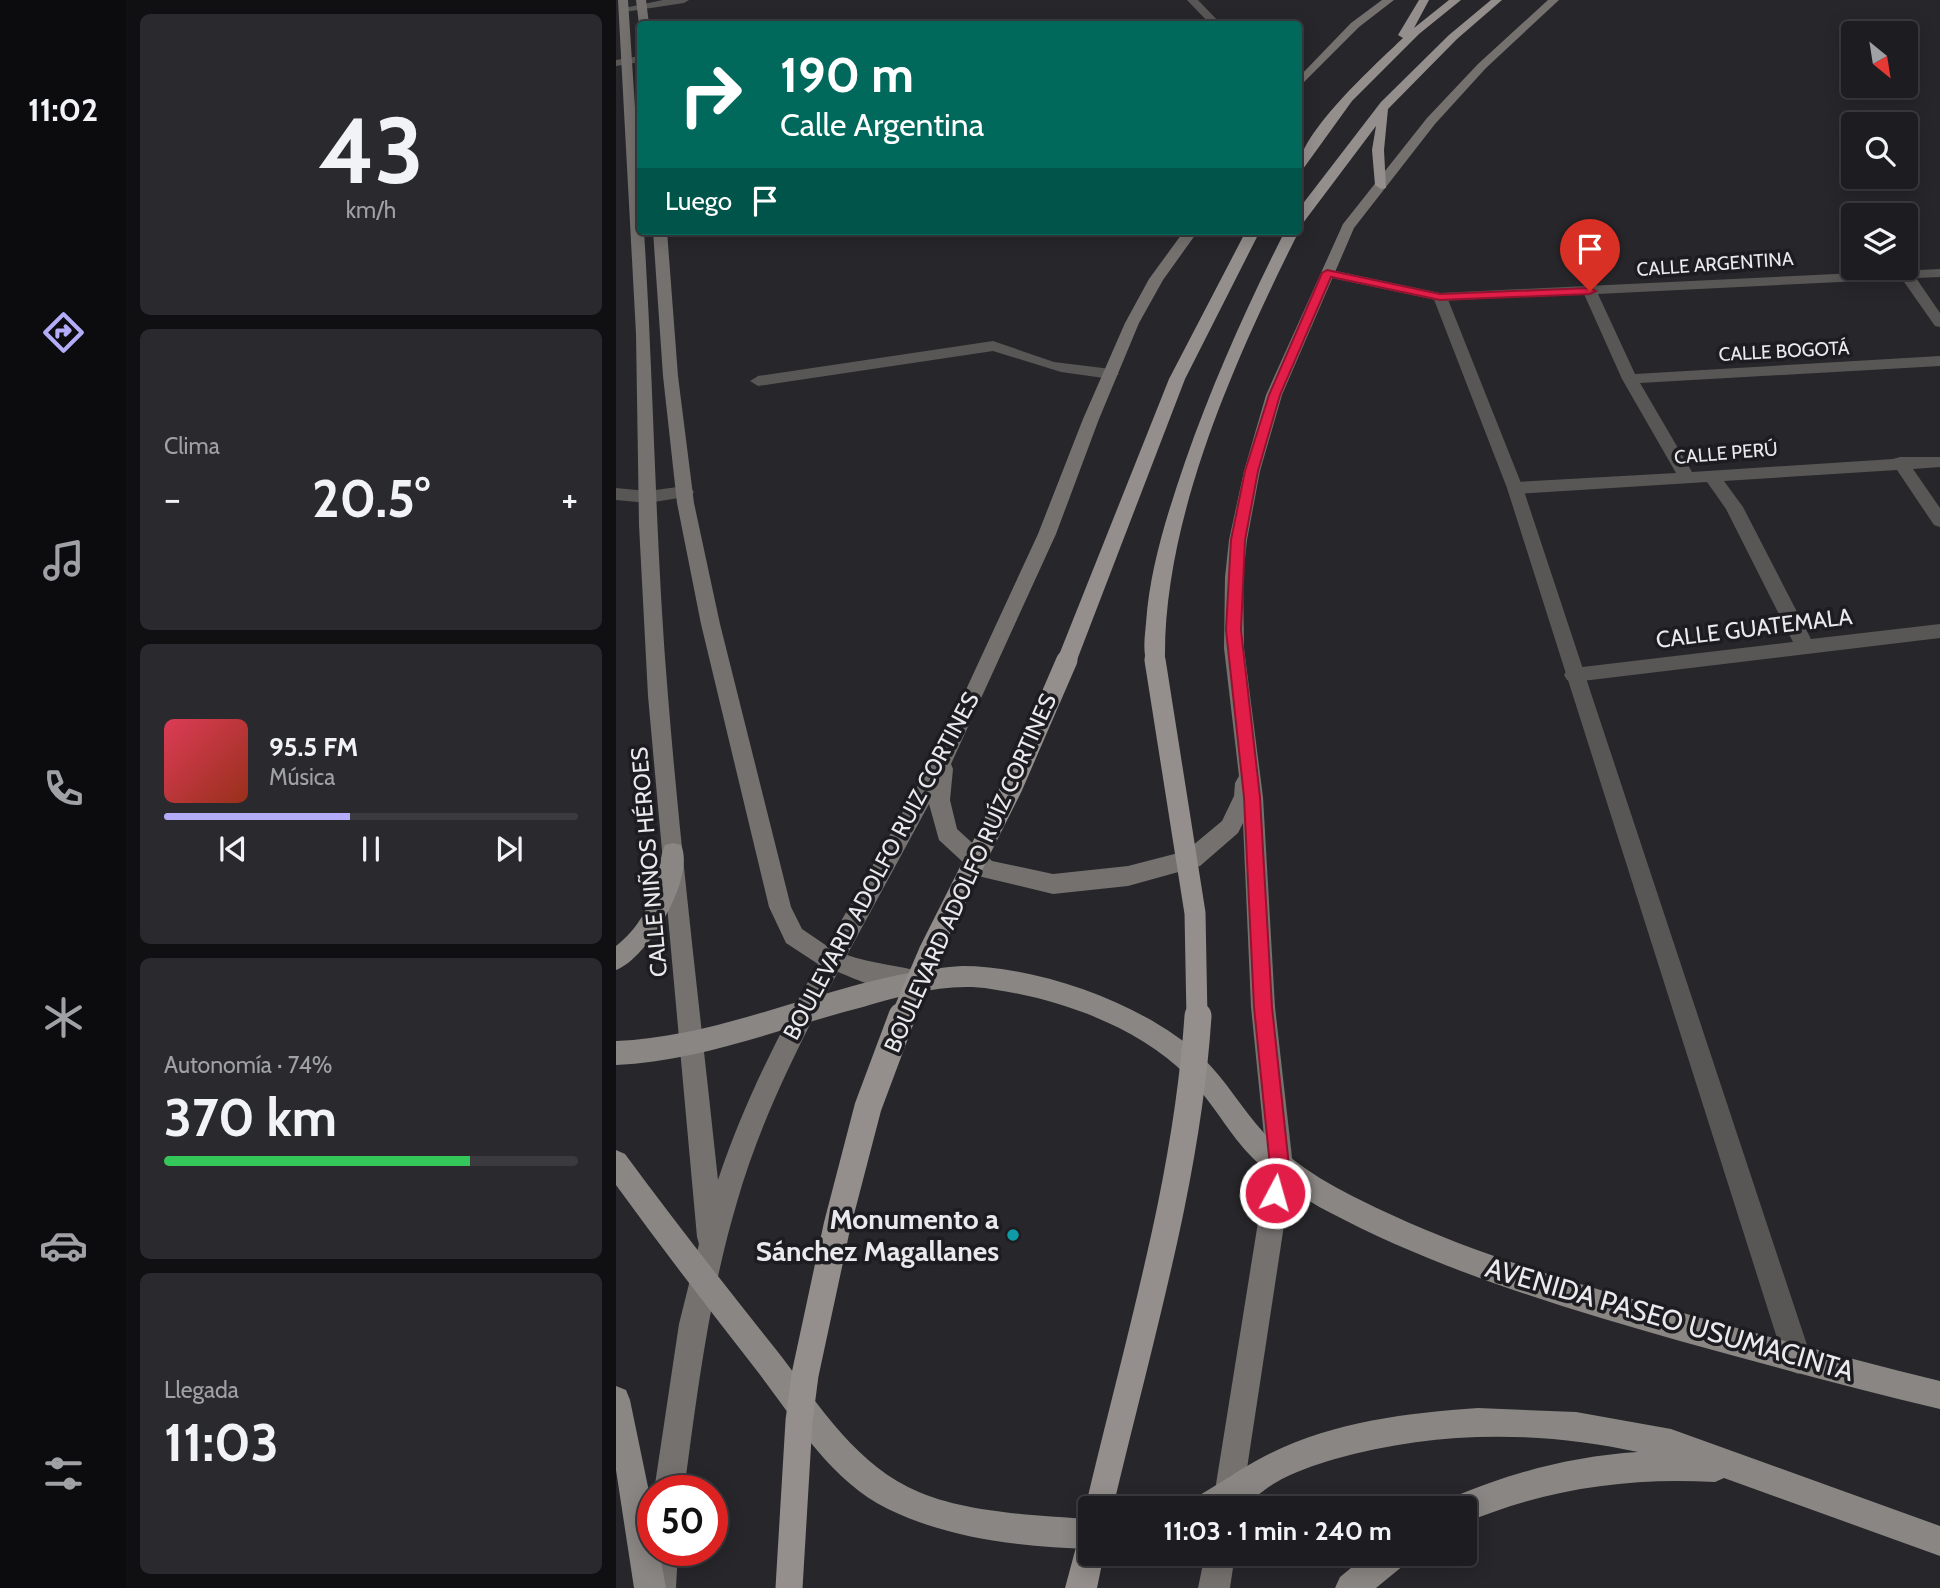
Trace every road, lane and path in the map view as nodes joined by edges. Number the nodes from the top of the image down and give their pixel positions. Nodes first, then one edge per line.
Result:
1 (684, 0) edge
2 (1192, 0) edge
3 (1389, 0) edge
4 (1424, 0) edge
5 (1456, 0) edge
6 (1554, 0) edge
7 (1502, 2) edge
8 (632, 4) edge
9 (641, 21) edge
10 (1213, 21) edge
11 (1394, 52) junction
12 (628, 61) edge
13 (1302, 78) edge
14 (1385, 105) junction
15 (1320, 136) junction
16 (1302, 147) edge
17 (1302, 161) edge
18 (1381, 185) junction
19 (637, 212) edge
20 (1302, 215) edge
21 (638, 235) edge
22 (660, 235) edge
23 (1188, 235) edge
24 (1251, 235) edge
25 (1290, 235) edge
26 (1327, 273) junction
27 (1940, 273) edge
28 (1918, 274) edge
29 (1841, 276) edge
30 (1910, 280) edge
31 (1590, 291) junction
32 (1440, 297) junction
33 (1940, 323) edge
34 (1940, 361) edge
35 (1111, 374) junction
36 (1630, 379) junction
37 (758, 381) dead end
38 (1900, 462) junction
39 (1940, 462) edge
40 (1712, 476) junction
41 (1687, 478) junction
42 (1515, 488) junction
43 (685, 492) junction
44 (616, 494) edge
45 (648, 497) junction
46 (1940, 522) edge
47 (1940, 631) edge
48 (1805, 646) junction
49 (1574, 675) junction
50 (1243, 724) junction
51 (948, 750) junction
52 (673, 852) junction
53 (616, 960) edge
54 (832, 960) junction
55 (924, 981) junction
56 (804, 1011) junction
57 (690, 1044) junction
58 (616, 1053) edge
59 (616, 1163) edge
60 (1280, 1166) junction
61 (706, 1270) junction
62 (1798, 1360) junction
63 (1940, 1395) edge
64 (616, 1400) edge
65 (1739, 1469) junction
66 (671, 1475) edge
67 (1102, 1496) edge
68 (1222, 1496) edge
69 (1231, 1496) edge
70 (1477, 1502) edge
71 (1078, 1533) edge
72 (1940, 1541) edge
73 (662, 1566) edge
74 (1086, 1566) edge
75 (1218, 1566) edge
76 (1378, 1566) edge
77 (650, 1588) edge
78 (660, 1588) edge
79 (789, 1588) edge
80 (1081, 1588) edge
81 (1214, 1588) edge
82 (1351, 1588) edge

1 - 8 street
2 - 10 street
3 - 13 main road
4 - 11 highway
5 - 11 highway
6 - 18 main road
7 - 14 highway
8 - 9 main road
8 - 12 main road, CALLE NIÑOS HÉROES
11 - 15 highway
12 - 19 main road, CALLE NIÑOS HÉROES
14 - 18 highway
14 - 20 highway
15 - 16 highway
15 - 17 highway
18 - 26 main road
21 - 45 main road, CALLE NIÑOS HÉROES
22 - 43 main road
23 - 35 main road, BOULEVARD ADOLFO RUIZ CORTINES
24 - 79 highway, BOULEVARD ADOLFO RUÍZ CORTINES, bridge
25 - 67 highway, bridge
26 - 32 street, CALLE ARGENTINA
26 - 50 main road
27 - 28 street, CALLE ARGENTINA
29 - 31 street, CALLE ARGENTINA
30 - 33 street
31 - 32 street, CALLE ARGENTINA
31 - 36 street
32 - 42 street
34 - 36 street, CALLE BOGOTÁ
35 - 37 street
35 - 51 main road, BOULEVARD ADOLFO RUIZ CORTINES
36 - 41 street
38 - 39 street, CALLE PERÚ
38 - 40 street, CALLE PERÚ
38 - 46 street
40 - 41 street, CALLE PERÚ
40 - 48 street
41 - 42 street, CALLE PERÚ
42 - 49 street
43 - 45 street
43 - 54 main road
44 - 45 street
45 - 52 main road, CALLE NIÑOS HÉROES
47 - 48 street, CALLE GUATEMALA
48 - 49 street, CALLE GUATEMALA
49 - 62 street
50 - 51 main road
50 - 60 main road
51 - 54 main road, BOULEVARD ADOLFO RUIZ CORTINES
52 - 53 main road
52 - 57 main road, CALLE NIÑOS HÉROES
54 - 55 main road
54 - 56 main road, BOULEVARD ADOLFO RUIZ CORTINES
55 - 56 main road, AVENIDA PASEO USUMACINTA
55 - 60 main road, AVENIDA PASEO USUMACINTA
56 - 57 main road, AVENIDA PASEO USUMACINTA
56 - 61 main road, BOULEVARD ADOLFO RUIZ CORTINES
57 - 58 main road, AVENIDA PASEO USUMACINTA
57 - 61 main road, CALLE NIÑOS HÉROES
59 - 61 main road
60 - 62 main road, AVENIDA PASEO USUMACINTA
60 - 68 main road
61 - 66 main road, BOULEVARD ADOLFO RUIZ CORTINES
61 - 71 main road
62 - 63 main road, AVENIDA PASEO USUMACINTA
64 - 77 main road
65 - 69 main road
65 - 70 main road
65 - 72 main road
73 - 78 main road
74 - 80 highway
75 - 81 main road
76 - 82 main road

